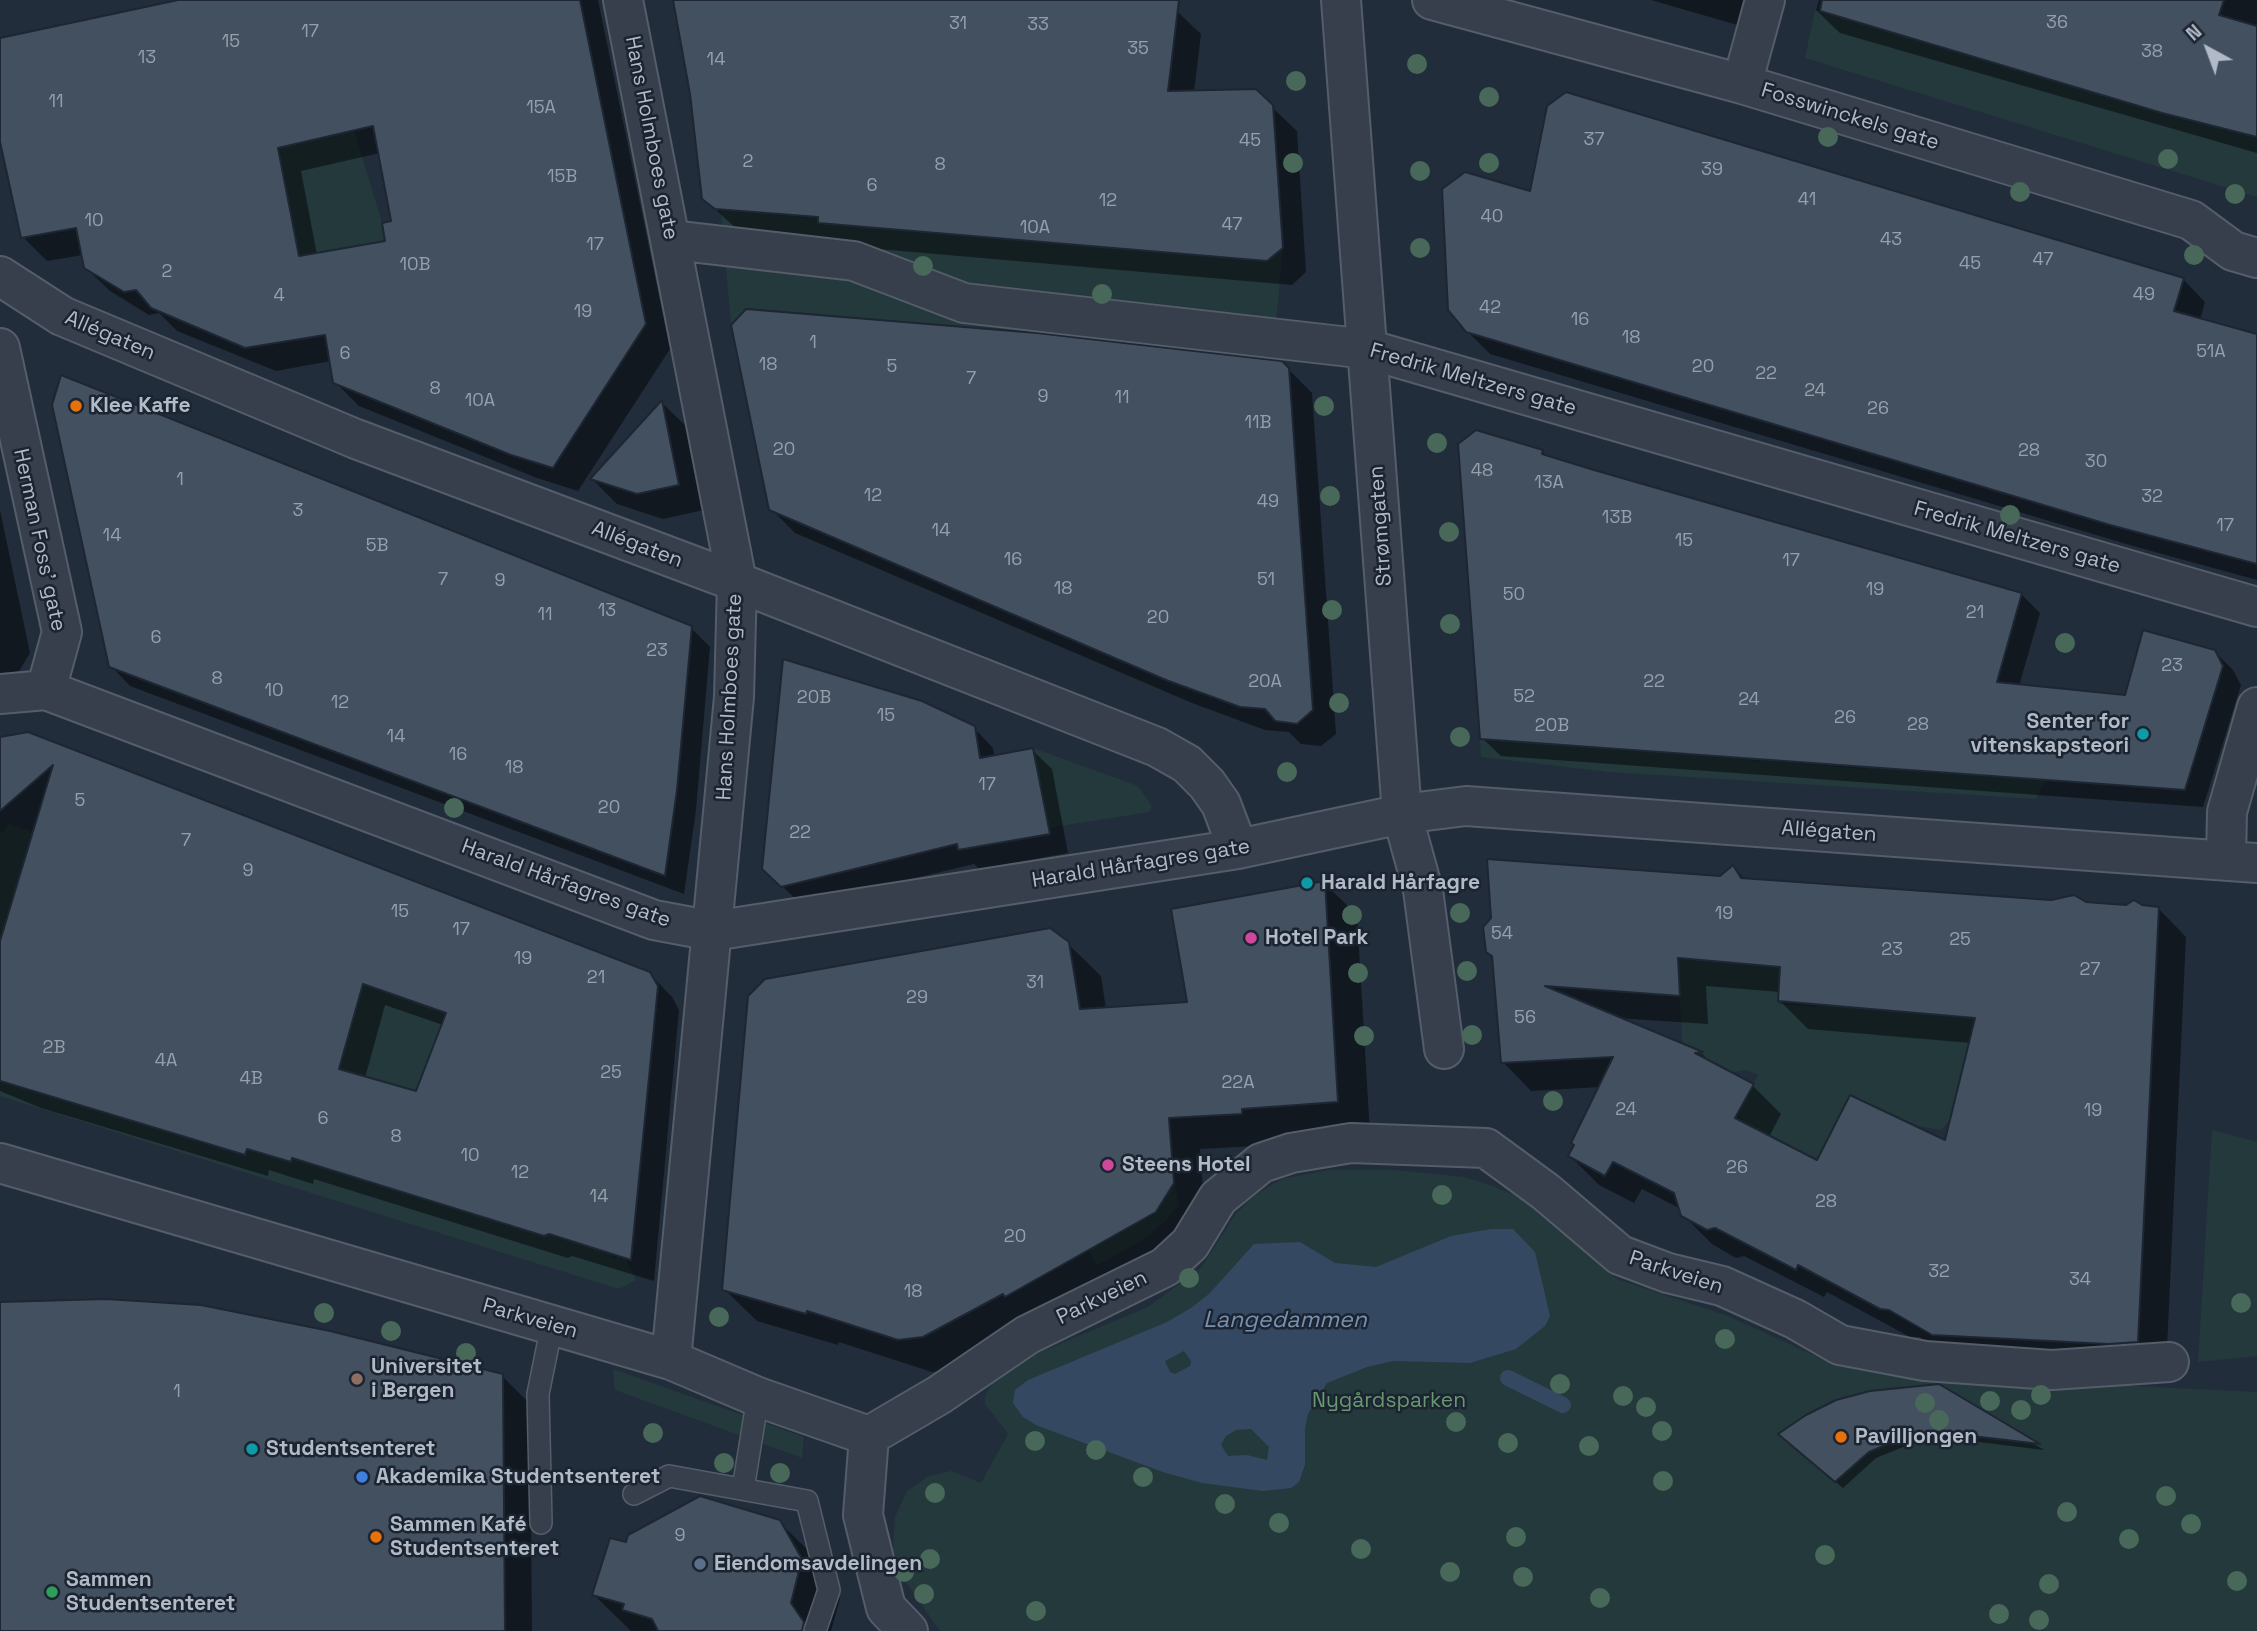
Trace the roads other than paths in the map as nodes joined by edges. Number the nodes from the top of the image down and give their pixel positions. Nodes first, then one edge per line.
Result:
1 (623, 0) edge
2 (1341, 0) edge
3 (1432, 0) edge
4 (1765, 0) edge
5 (1742, 84) junction
6 (672, 240) junction
7 (2257, 258) edge
8 (0, 276) edge
9 (0, 348) edge
10 (1367, 349) junction
11 (737, 582) junction
12 (2257, 607) edge
13 (47, 690) junction
14 (0, 694) edge
15 (2257, 707) edge
16 (1402, 814) junction
17 (1238, 849) junction
18 (2241, 861) edge
19 (713, 931) junction
20 (1444, 1049) dead end
21 (0, 1163) edge
22 (552, 1325) junction
23 (671, 1360) junction
24 (2169, 1362) dead end
25 (758, 1397) junction
26 (869, 1436) junction
27 (743, 1489) junction
28 (634, 1494) dead end
29 (541, 1523) dead end
30 (815, 1631) edge
31 (908, 1631) edge

1 - 6 street, Hans Holmboes gate
2 - 10 street, Strømgaten
3 - 5 street, Fosswinckels gate
4 - 5 street
5 - 7 street, Fosswinckels gate
6 - 10 street, Fredrik Meltzers gate
6 - 11 street, Hans Holmboes gate
8 - 11 street, Allégaten
9 - 13 street, Herman Foss' gate
10 - 12 street, Fredrik Meltzers gate
10 - 16 street, Strømgaten
11 - 17 street, Allégaten
11 - 19 street, Hans Holmboes gate
13 - 14 street, Harald Hårfagres gate
13 - 19 street, Harald Hårfagres gate
15 - 18 street
16 - 17 street, Harald Hårfagres gate
16 - 18 street, Allégaten
16 - 20 street, Strømgaten
17 - 19 street, Harald Hårfagres gate
19 - 23 street, Hans Holmboes gate
21 - 22 street, Parkveien
22 - 23 street, Parkveien
22 - 29 lane
23 - 25 street, Parkveien
24 - 26 street, Parkveien
25 - 26 street, Parkveien
25 - 27 lane
26 - 31 street
27 - 28 lane
27 - 30 lane

